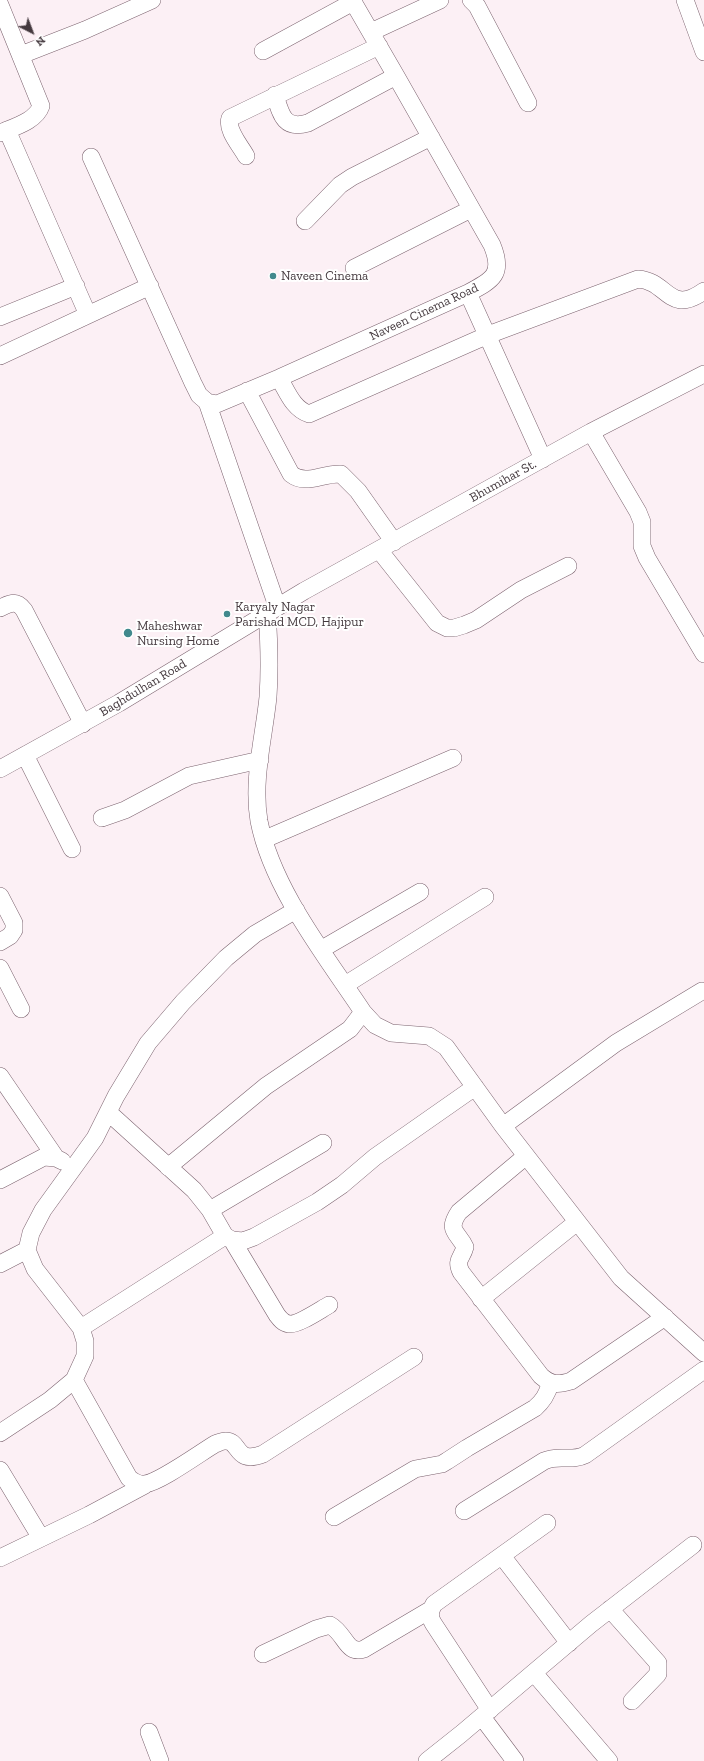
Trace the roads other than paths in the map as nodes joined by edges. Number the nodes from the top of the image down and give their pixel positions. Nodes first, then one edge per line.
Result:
1 (152, 0) edge
2 (440, 0) edge
3 (471, 0) edge
4 (684, 0) edge
5 (352, 1) edge
6 (0, 5) edge
7 (375, 39) junction
8 (263, 51) dead end
9 (704, 52) edge
10 (21, 55) junction
11 (396, 76) junction
12 (275, 95) junction
13 (528, 103) dead end
14 (3, 132) edge
15 (431, 137) junction
16 (246, 156) dead end
17 (91, 157) dead end
18 (471, 209) junction
19 (305, 221) dead end
20 (354, 268) dead end
21 (76, 286) junction
22 (150, 286) junction
23 (704, 291) edge
24 (468, 293) junction
25 (88, 315) junction
26 (0, 317) edge
27 (488, 335) junction
28 (0, 356) edge
29 (704, 374) edge
30 (279, 378) junction
31 (248, 391) junction
32 (212, 403) junction
33 (591, 432) junction
34 (543, 459) junction
35 (394, 542) junction
36 (379, 550) junction
37 (568, 566) dead end
38 (304, 591) joint
39 (0, 606) edge
40 (272, 609) junction
41 (704, 654) edge
42 (83, 724) junction
43 (25, 756) junction
44 (453, 758) dead end
45 (260, 760) junction
46 (0, 769) edge
47 (102, 818) dead end
48 (265, 840) junction
49 (72, 850) dead end
50 (420, 892) dead end
51 (0, 896) edge
52 (484, 897) dead end
53 (296, 910) junction
54 (0, 942) edge
55 (322, 950) junction
56 (0, 968) edge
57 (345, 985) junction
58 (702, 991) dead end
59 (21, 1009) dead end
60 (363, 1012) junction
61 (0, 1076) edge
62 (475, 1087) junction
63 (108, 1112) junction
64 (503, 1126) junction
65 (323, 1143) dead end
66 (526, 1156) junction
67 (56, 1158) junction
68 (76, 1166) junction
69 (168, 1167) junction
70 (0, 1180) edge
71 (210, 1210) junction
72 (577, 1222) junction
73 (229, 1238) junction
74 (27, 1250) junction
75 (0, 1264) edge
76 (481, 1298) junction
77 (329, 1305) dead end
78 (665, 1317) junction
79 (81, 1328) junction
80 (701, 1346) edge
81 (414, 1357) dead end
82 (704, 1370) edge
83 (74, 1380) junction
84 (550, 1384) junction
85 (0, 1433) edge
86 (0, 1470) edge
87 (145, 1485) junction
88 (464, 1511) dead end
89 (334, 1517) dead end
90 (547, 1523) dead end
91 (41, 1538) junction
92 (693, 1545) dead end
93 (502, 1556) junction
94 (0, 1558) edge
95 (610, 1608) junction
96 (430, 1610) junction
97 (569, 1643) junction
98 (263, 1654) dead end
99 (534, 1673) junction
100 (632, 1701) dead end
101 (486, 1713) junction
102 (149, 1732) dead end
103 (160, 1761) edge
104 (427, 1761) edge
105 (515, 1761) edge
106 (609, 1761) edge

1 - 10 street
2 - 7 street
3 - 13 street
4 - 9 street
5 - 7 street, Naveen Cinema Road
5 - 8 street
6 - 10 street
7 - 11 street, Naveen Cinema Road
7 - 12 street
10 - 14 street
11 - 12 street
11 - 15 street, Naveen Cinema Road
12 - 16 street
14 - 21 street
15 - 18 street, Naveen Cinema Road
15 - 19 street
17 - 22 street
18 - 20 street
18 - 24 street, Naveen Cinema Road
21 - 25 street
21 - 26 street
22 - 25 street
22 - 32 street
23 - 27 street
24 - 27 street
24 - 30 street, Naveen Cinema Road
25 - 28 street
27 - 30 street
27 - 34 street
29 - 33 street, Bhumihar St.
30 - 31 street, Naveen Cinema Road
31 - 32 street, Naveen Cinema Road
31 - 35 street
32 - 40 street
33 - 34 street, Bhumihar St.
33 - 41 street
34 - 35 street, Bhumihar St.
35 - 36 street, Bhumihar St.
36 - 37 street
36 - 38 street, Bhumihar St.
38 - 40 street, Baghdulhan Road
39 - 42 street
40 - 42 street, Baghdulhan Road
40 - 45 street
42 - 43 street, Baghdulhan Road
43 - 46 street, Baghdulhan Road
43 - 49 street
44 - 48 street
45 - 47 street
45 - 48 street
48 - 53 street
50 - 55 street
51 - 54 street
52 - 57 street
53 - 55 street
53 - 63 street
55 - 57 street
56 - 59 street
57 - 60 street
58 - 64 street
60 - 62 street
60 - 69 street
61 - 67 street
62 - 64 street
62 - 73 street
63 - 68 street
63 - 69 street
64 - 66 street
65 - 71 street
66 - 72 street
66 - 76 street
67 - 68 street
67 - 70 street
68 - 74 street
69 - 71 street
71 - 73 street
72 - 76 street
72 - 78 street
73 - 77 street
73 - 79 street
74 - 75 street
74 - 79 street
76 - 84 street
78 - 80 street
78 - 84 street
79 - 83 street
81 - 87 street
82 - 88 street
83 - 85 street
83 - 87 street
84 - 89 street
86 - 91 street
87 - 91 street
90 - 93 street
91 - 94 street
92 - 95 street
93 - 96 street
93 - 97 street
95 - 97 street
95 - 100 street
96 - 98 street
96 - 101 street
97 - 99 street
99 - 101 street
99 - 106 street
101 - 104 street
101 - 105 street
102 - 103 street

